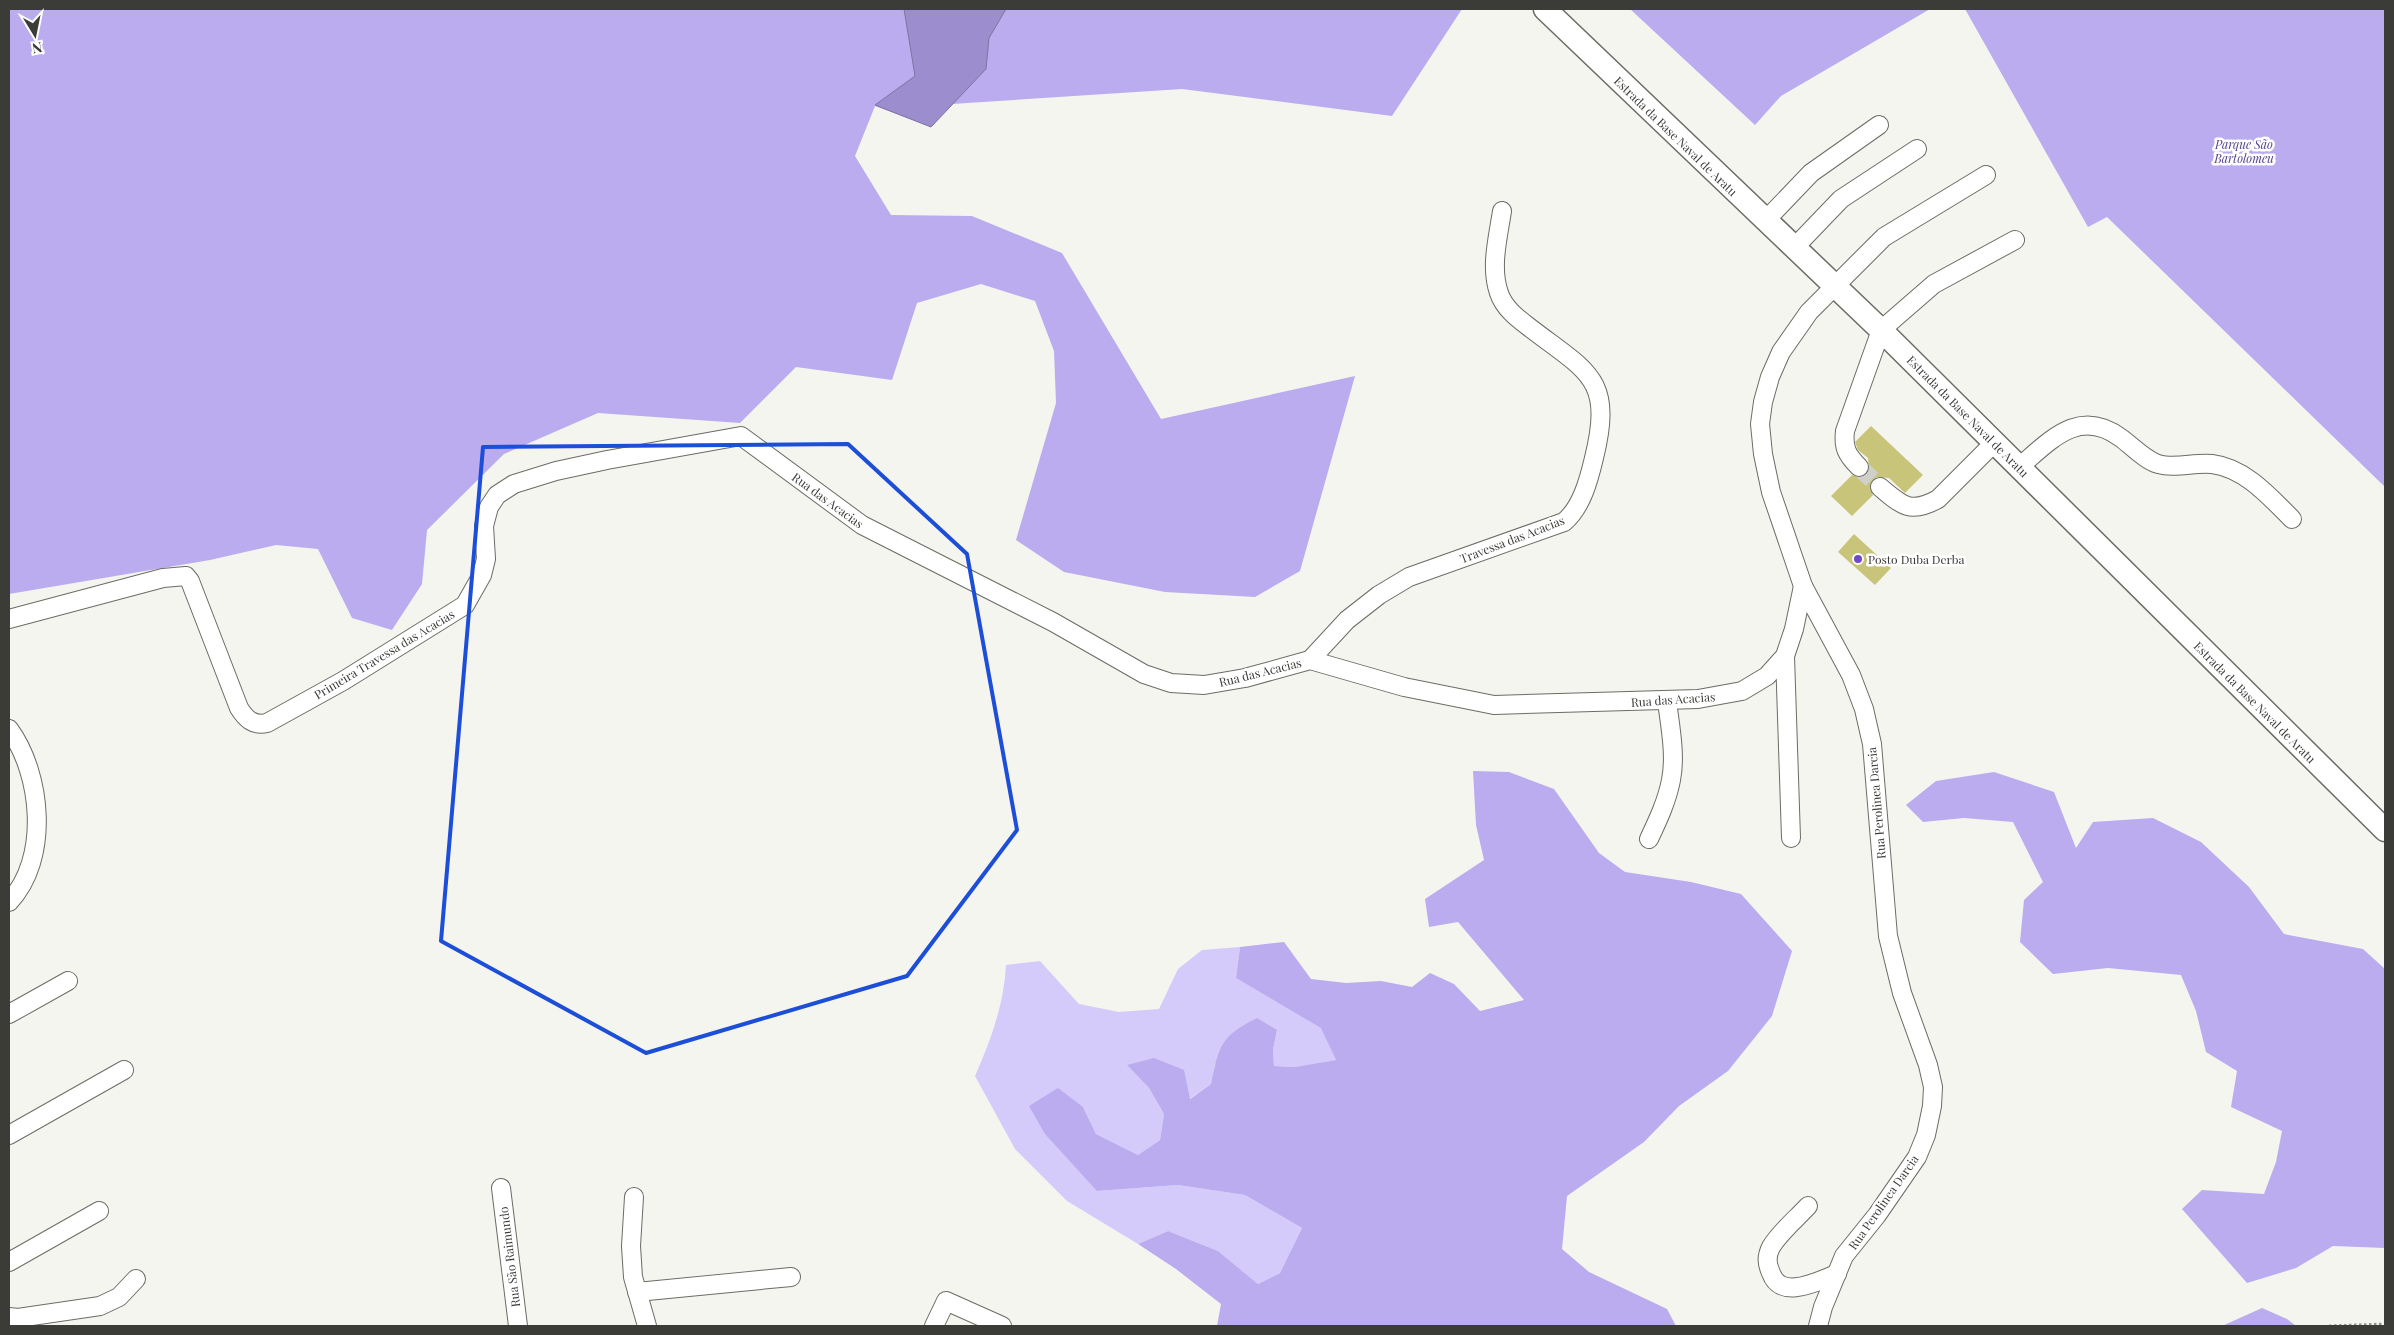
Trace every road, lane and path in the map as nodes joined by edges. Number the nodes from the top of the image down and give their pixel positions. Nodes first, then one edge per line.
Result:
1 (1545, 9) edge
2 (1879, 125) dead end
3 (1917, 149) dead end
4 (1986, 176) dead end
5 (1502, 211) dead end
6 (1765, 221) junction
7 (2015, 240) dead end
8 (1794, 248) junction
9 (1835, 286) junction
10 (1881, 330) junction
11 (741, 436) joint
12 (1995, 442) junction
13 (1859, 467) tunnel mouth
14 (2020, 467) junction
15 (1880, 486) tunnel mouth
16 (2292, 519) dead end
17 (1803, 586) junction
18 (9, 619) edge
19 (1785, 656) junction
20 (1310, 660) junction
21 (1667, 701) junction
22 (9, 729) edge
23 (2385, 830) edge
24 (1791, 838) dead end
25 (1649, 839) dead end
26 (9, 902) edge
27 (68, 981) dead end
28 (9, 1014) edge
29 (124, 1070) dead end
30 (9, 1135) edge
31 (501, 1188) dead end
32 (634, 1197) dead end
33 (1808, 1206) dead end
34 (99, 1211) dead end
35 (9, 1262) edge
36 (1836, 1274) junction
37 (791, 1278) dead end
38 (136, 1279) dead end
39 (637, 1292) junction
40 (9, 1317) edge
41 (2385, 1324) edge
42 (518, 1326) edge
43 (647, 1326) edge
44 (934, 1326) edge
45 (1002, 1326) edge
46 (1818, 1326) edge
47 (2329, 1326) edge

1 - 6 main road, Estrada da Base Naval de Aratu
2 - 6 street
3 - 8 street
4 - 9 street, Rua Perolinea Darcia
5 - 20 street, Travessa das Acacias
6 - 8 main road, Estrada da Base Naval de Aratu
7 - 10 street
8 - 9 main road, Estrada da Base Naval de Aratu
9 - 10 main road, Estrada da Base Naval de Aratu
9 - 17 street, Rua Perolinea Darcia
10 - 12 main road, Estrada da Base Naval de Aratu
10 - 13 street
11 - 18 street, Primeira Travessa das Acacias
11 - 20 street, Rua das Acacias
12 - 14 main road, Estrada da Base Naval de Aratu
12 - 15 street
14 - 16 street
14 - 23 main road, Estrada da Base Naval de Aratu
17 - 19 street, Rua das Acacias
17 - 36 street, Rua Perolinea Darcia
19 - 21 street, Rua das Acacias
19 - 24 street
20 - 21 street, Rua das Acacias
21 - 25 street
22 - 26 street
27 - 28 street
29 - 30 street
31 - 42 street, Rua São Raimundo
32 - 39 street
33 - 36 street
34 - 35 street
36 - 46 street, Rua Perolinea Darcia
37 - 39 street
38 - 40 street
39 - 43 street
41 - 47 path
44 - 45 street

